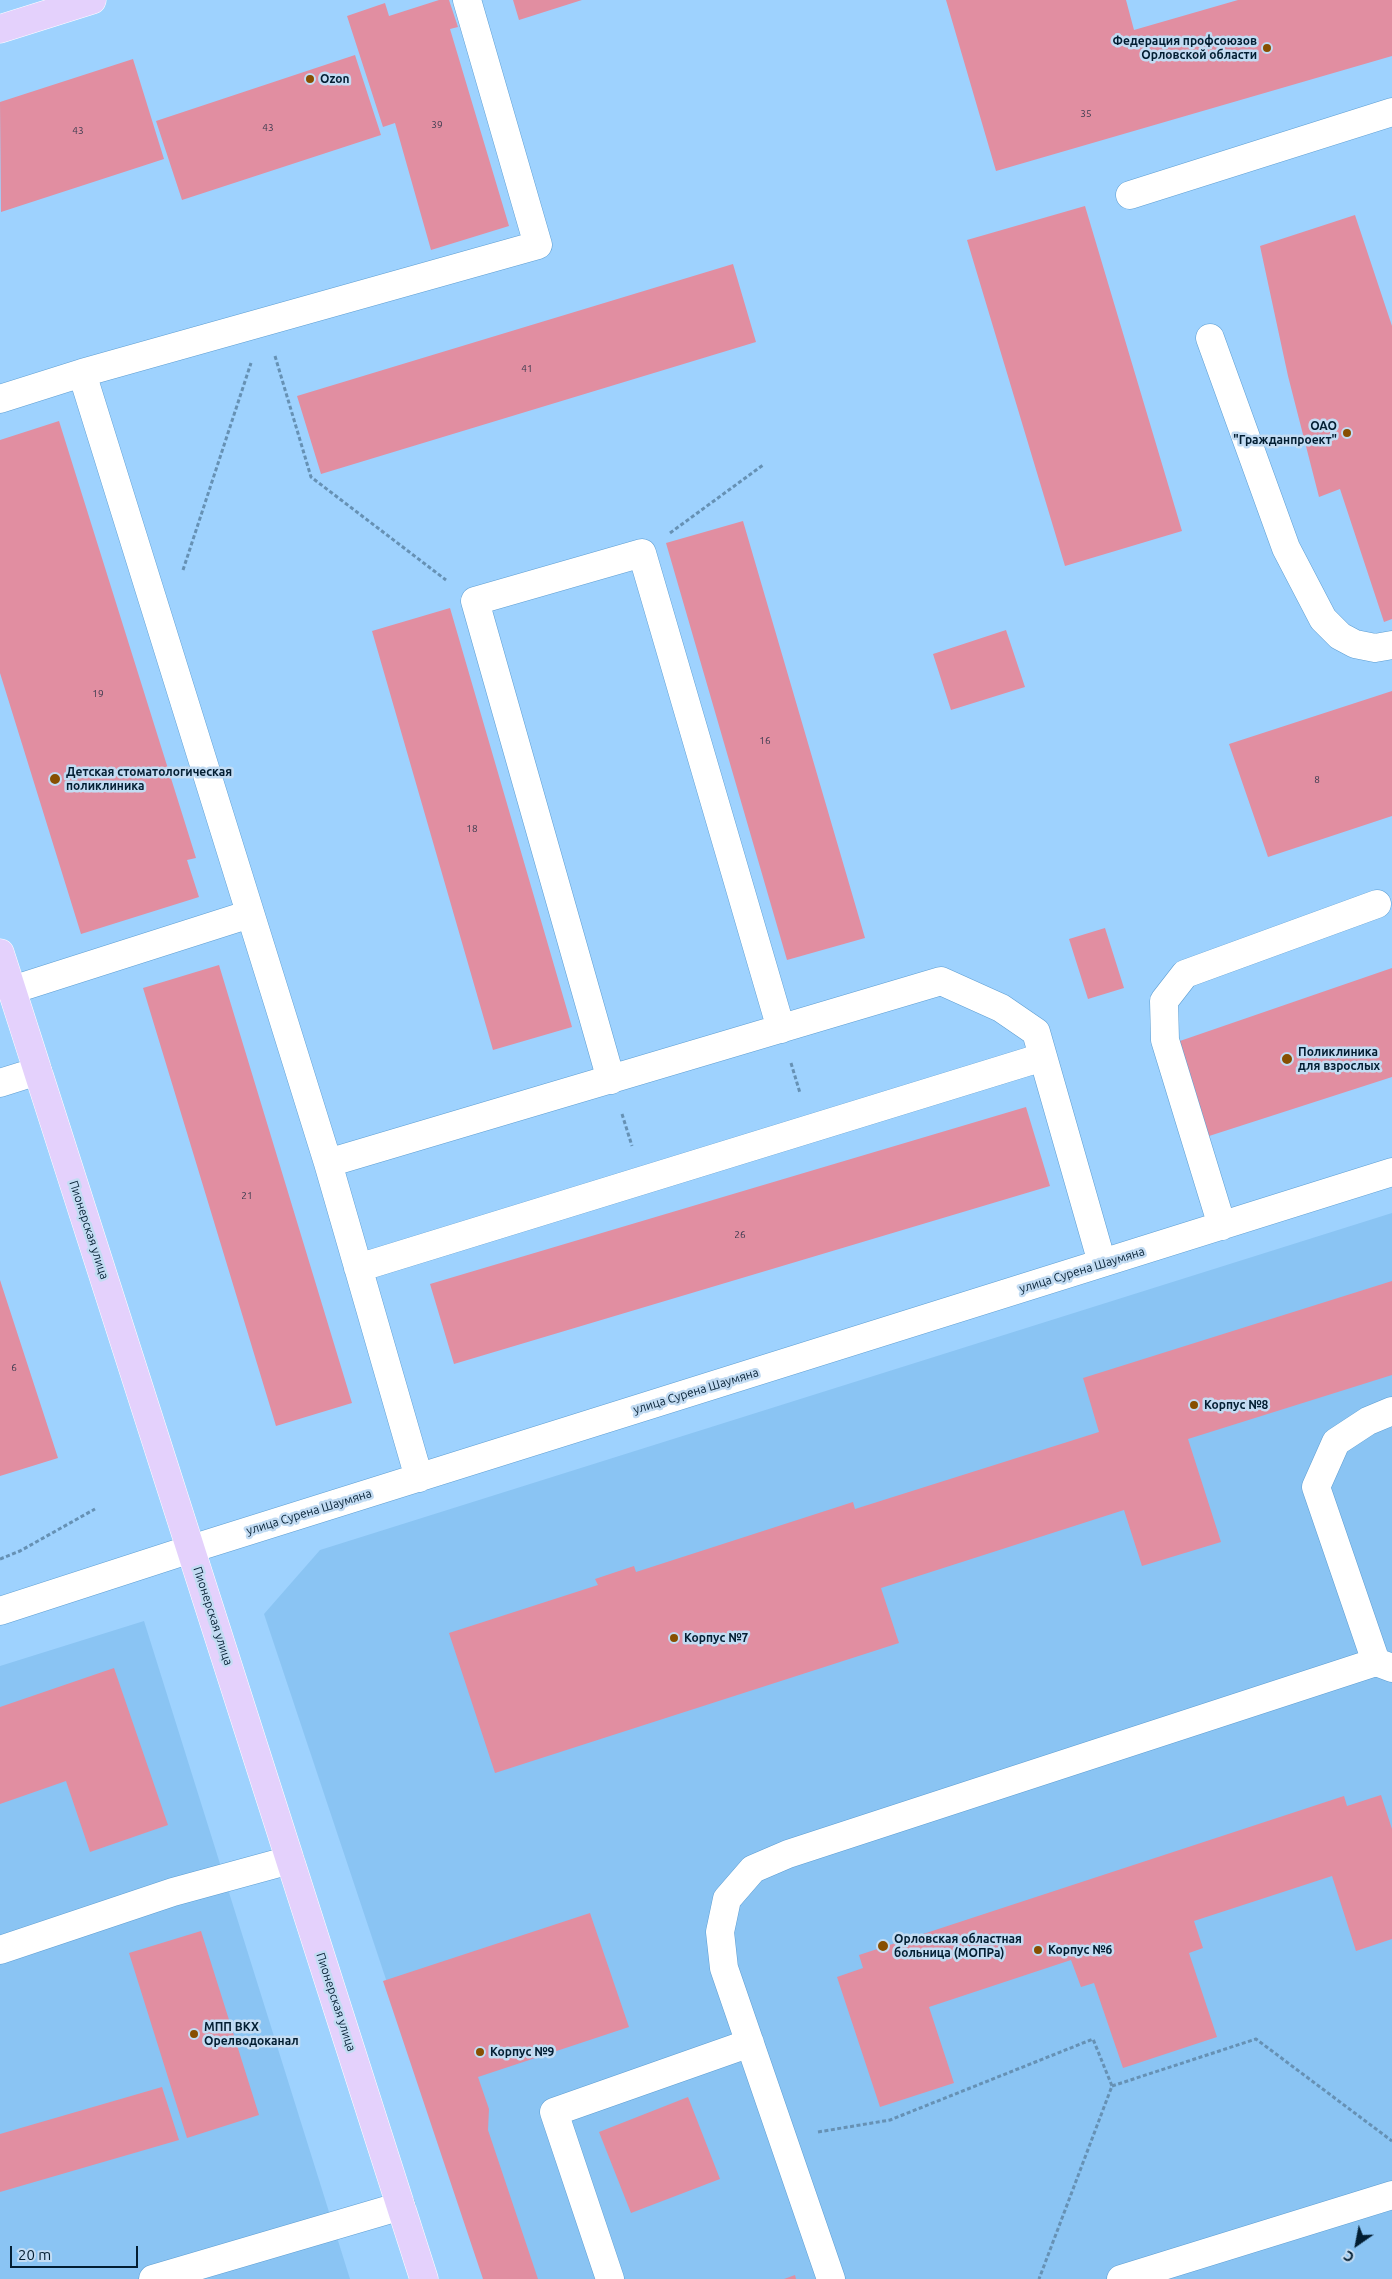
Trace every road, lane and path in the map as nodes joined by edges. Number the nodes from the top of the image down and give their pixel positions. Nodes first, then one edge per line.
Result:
1 (92, 0) edge
2 (467, 0) edge
3 (0, 29) edge
4 (1392, 112) edge
5 (1130, 195) dead end
6 (265, 322) junction
7 (1210, 338) dead end
8 (82, 372) junction
9 (0, 399) edge
10 (763, 465) dead end
11 (642, 553) junction
12 (181, 575) dead end
13 (475, 601) junction
14 (1392, 645) edge
15 (1376, 904) dead end
16 (250, 914) junction
17 (0, 953) edge
18 (12, 990) junction
19 (781, 1029) junction
20 (1043, 1057) junction
21 (38, 1071) junction
22 (611, 1080) junction
23 (0, 1083) edge
24 (811, 1129) junction
25 (328, 1163) junction
26 (1392, 1172) edge
27 (644, 1180) junction
28 (1222, 1226) junction
29 (1102, 1263) junction
30 (358, 1268) junction
31 (1392, 1411) edge
32 (419, 1478) junction
33 (95, 1509) dead end
34 (191, 1549) junction
35 (0, 1559) edge
36 (0, 1611) edge
37 (1384, 1665) edge
38 (290, 1860) junction
39 (0, 1950) edge
40 (750, 2043) junction
41 (1112, 2086) junction
42 (783, 2138) junction
43 (1392, 2141) edge
44 (1392, 2195) edge
45 (401, 2206) junction
46 (153, 2279) edge
47 (424, 2279) edge
48 (610, 2279) edge
49 (831, 2279) edge
50 (1039, 2279) edge
51 (1121, 2279) edge

1 - 3 main road
2 - 6 street
4 - 5 street
6 - 8 street
6 - 12 path
6 - 13 path
7 - 14 street
8 - 9 street
8 - 16 street
10 - 11 path
11 - 13 street
11 - 19 street
13 - 22 street
15 - 28 street
16 - 18 street
16 - 25 street
17 - 18 main road, Пионерская улица
18 - 21 main road, Пионерская улица
19 - 20 street
19 - 22 street
19 - 24 path
20 - 24 street
20 - 29 street
21 - 23 street
21 - 34 main road, Пионерская улица
22 - 25 street
22 - 27 path
24 - 27 street
25 - 30 street
26 - 28 street, улица Сурена Шаумяна
27 - 30 street
28 - 29 street, улица Сурена Шаумяна
29 - 32 street, улица Сурена Шаумяна
30 - 32 street
31 - 37 street
32 - 34 street, улица Сурена Шаумяна
33 - 35 path
34 - 36 street, улица Сурена Шаумяна
34 - 38 main road, Пионерская улица
37 - 40 street
38 - 39 street
38 - 45 main road, Пионерская улица
40 - 42 street
40 - 48 street
41 - 42 path
41 - 43 path
41 - 50 path
42 - 49 street
44 - 51 street
45 - 46 street
45 - 47 main road, Пионерская улица

